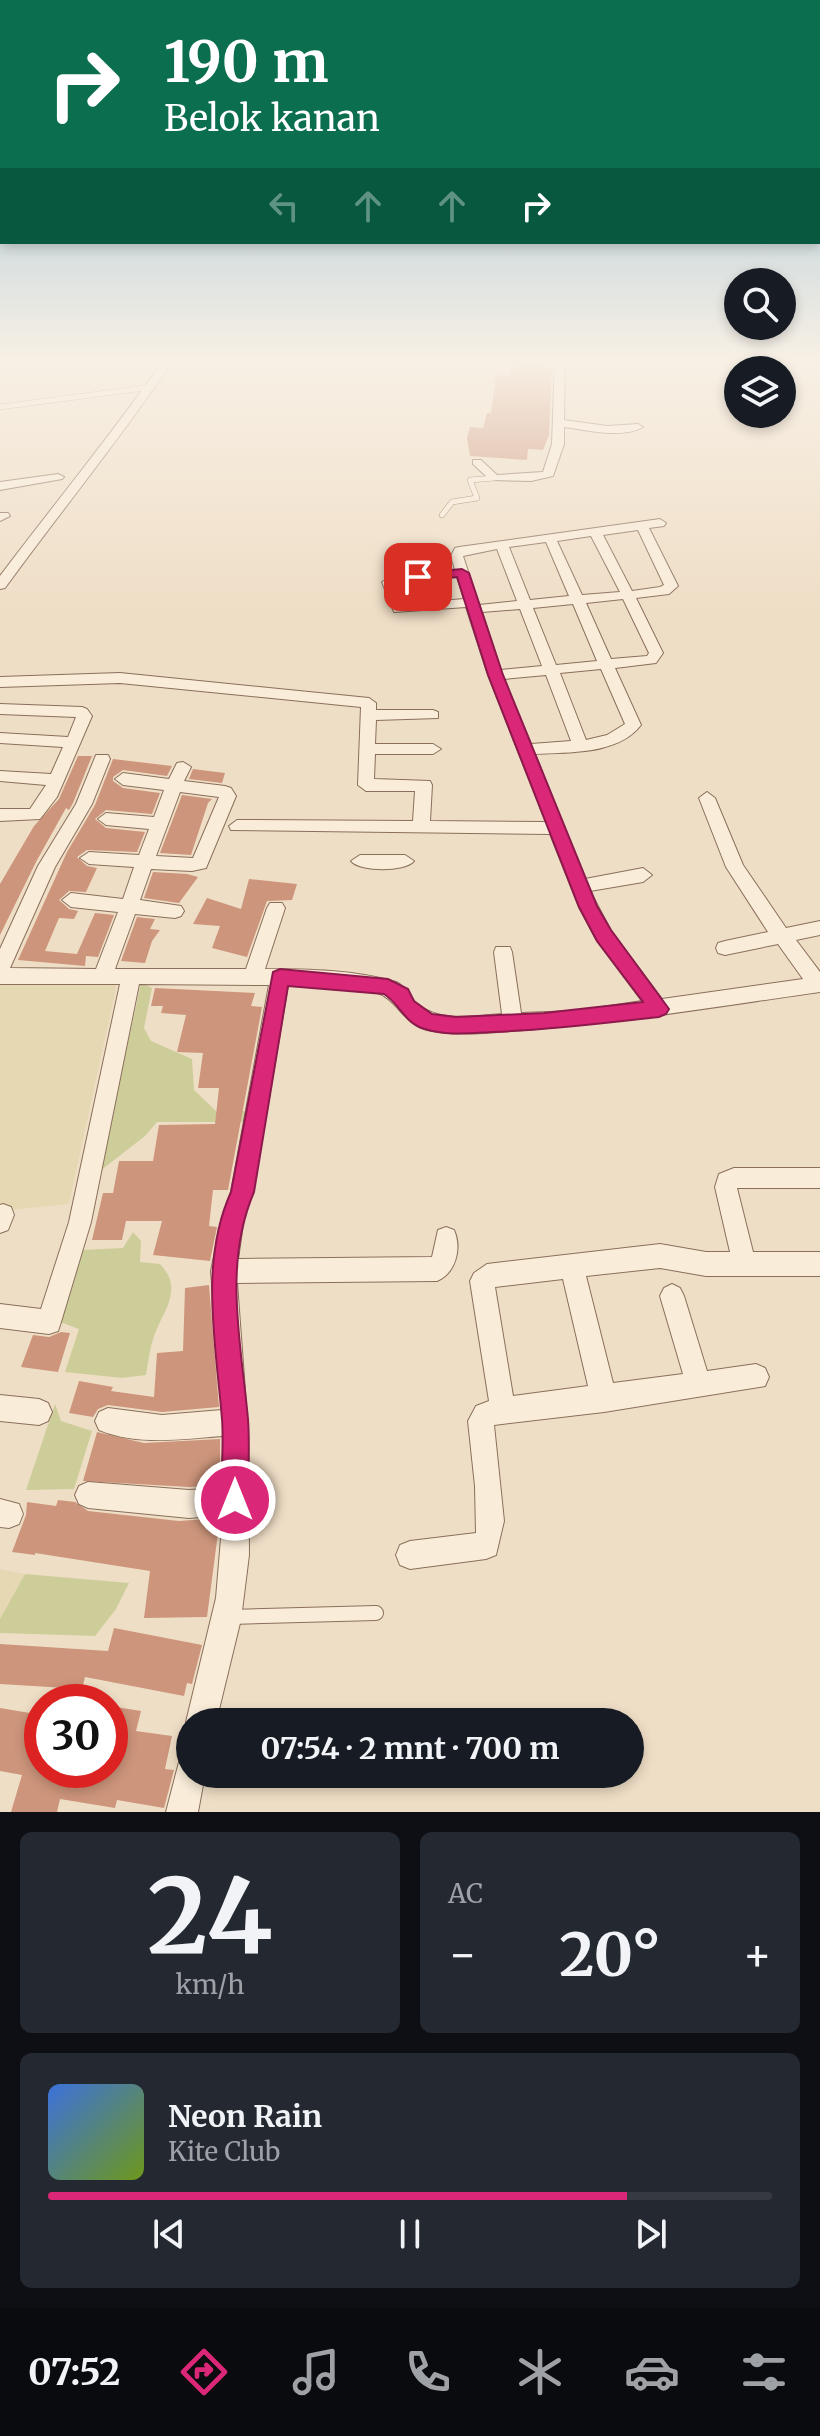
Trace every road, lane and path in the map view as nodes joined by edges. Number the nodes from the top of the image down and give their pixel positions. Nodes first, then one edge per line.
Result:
1 (109, 444) edge
2 (558, 444) edge
3 (477, 462) dead end
4 (58, 477) dead end
5 (494, 478) junction
6 (0, 486) edge
7 (442, 515) dead end
8 (660, 523) dead end
9 (642, 526) junction
10 (595, 532) junction
11 (550, 538) junction
12 (502, 544) junction
13 (462, 573) junction
14 (0, 585) edge
15 (628, 595) junction
16 (576, 599) junction
17 (525, 604) junction
18 (474, 606) junction
19 (606, 664) junction
20 (551, 670) junction
21 (495, 675) junction
22 (0, 682) edge
23 (0, 709) edge
24 (370, 715) junction
25 (433, 715) dead end
26 (0, 738) edge
27 (73, 743) junction
28 (580, 744) junction
29 (368, 749) junction
30 (433, 749) dead end
31 (524, 750) junction
32 (102, 759) dead end
33 (183, 767) dead end
34 (0, 776) edge
35 (123, 779) dead end
36 (56, 780) junction
37 (174, 785) junction
38 (707, 798) dead end
39 (0, 815) edge
40 (106, 819) dead end
41 (160, 824) junction
42 (237, 826) dead end
43 (421, 826) junction
44 (384, 827) junction
45 (556, 828) junction
46 (89, 858) dead end
47 (360, 861) dead end
48 (381, 861) junction
49 (405, 861) dead end
50 (146, 862) junction
51 (643, 875) dead end
52 (581, 886) junction
53 (71, 900) dead end
54 (129, 906) junction
55 (276, 908) dead end
56 (175, 911) dead end
57 (820, 928) edge
58 (785, 937) junction
59 (725, 948) dead end
60 (503, 952) dead end
61 (0, 973) edge
62 (103, 975) junction
63 (131, 976) junction
64 (253, 977) junction
65 (280, 977) junction
66 (819, 984) edge
67 (659, 1009) junction
68 (513, 1024) junction
69 (820, 1178) edge
70 (446, 1238) dead end
71 (744, 1264) junction
72 (820, 1264) edge
73 (571, 1265) junction
74 (223, 1271) junction
75 (672, 1296) dead end
76 (0, 1316) edge
77 (756, 1377) dead end
78 (699, 1385) junction
79 (604, 1399) junction
80 (0, 1408) edge
81 (503, 1410) junction
82 (39, 1412) dead end
83 (108, 1421) dead end
84 (235, 1422) junction
85 (88, 1495) dead end
86 (235, 1500) junction
87 (410, 1555) dead end
88 (376, 1613) dead end
89 (230, 1617) junction
90 (205, 1708) edge
91 (187, 1788) edge
92 (182, 1812) edge

1 - 14 street
2 - 5 street
3 - 5 street
4 - 6 street
5 - 7 lane
8 - 9 street
9 - 10 street
9 - 15 street
10 - 11 street
10 - 15 street
11 - 12 street
11 - 16 street
12 - 13 street
12 - 17 street
13 - 18 street
13 - 18 street
15 - 16 street
15 - 19 street
16 - 17 street
16 - 19 street
17 - 18 street
17 - 20 street
18 - 21 street
19 - 20 street
19 - 28 street
20 - 21 street
20 - 28 street
21 - 31 street
22 - 24 street
23 - 27 street
24 - 25 street
24 - 29 street
26 - 27 street
27 - 36 street
28 - 31 street
29 - 30 street
29 - 43 street
31 - 45 street
32 - 61 street
33 - 37 street
34 - 36 street
35 - 37 street
36 - 39 street
37 - 41 street
37 - 50 street
38 - 58 street
40 - 41 street
41 - 50 street
42 - 44 street
43 - 44 street
43 - 45 street
44 - 48 street
45 - 52 street
46 - 50 street
47 - 48 street
48 - 49 street
50 - 54 street
51 - 52 street
52 - 67 street
53 - 54 street
54 - 56 street
54 - 62 street
55 - 64 street
57 - 58 street
58 - 59 street
58 - 66 street
60 - 68 street
61 - 62 street
62 - 63 street
63 - 64 street
63 - 76 street
64 - 65 street
65 - 68 street
65 - 74 street
66 - 67 street
67 - 68 street
69 - 71 street
70 - 74 street
71 - 72 street
71 - 73 street
73 - 79 street
73 - 81 street
74 - 84 street
75 - 78 street
77 - 78 street
78 - 79 street
79 - 81 street
80 - 82 street
81 - 87 street
83 - 84 street
84 - 86 street
85 - 86 street
86 - 89 street
88 - 89 lane
89 - 90 street
91 - 92 street

